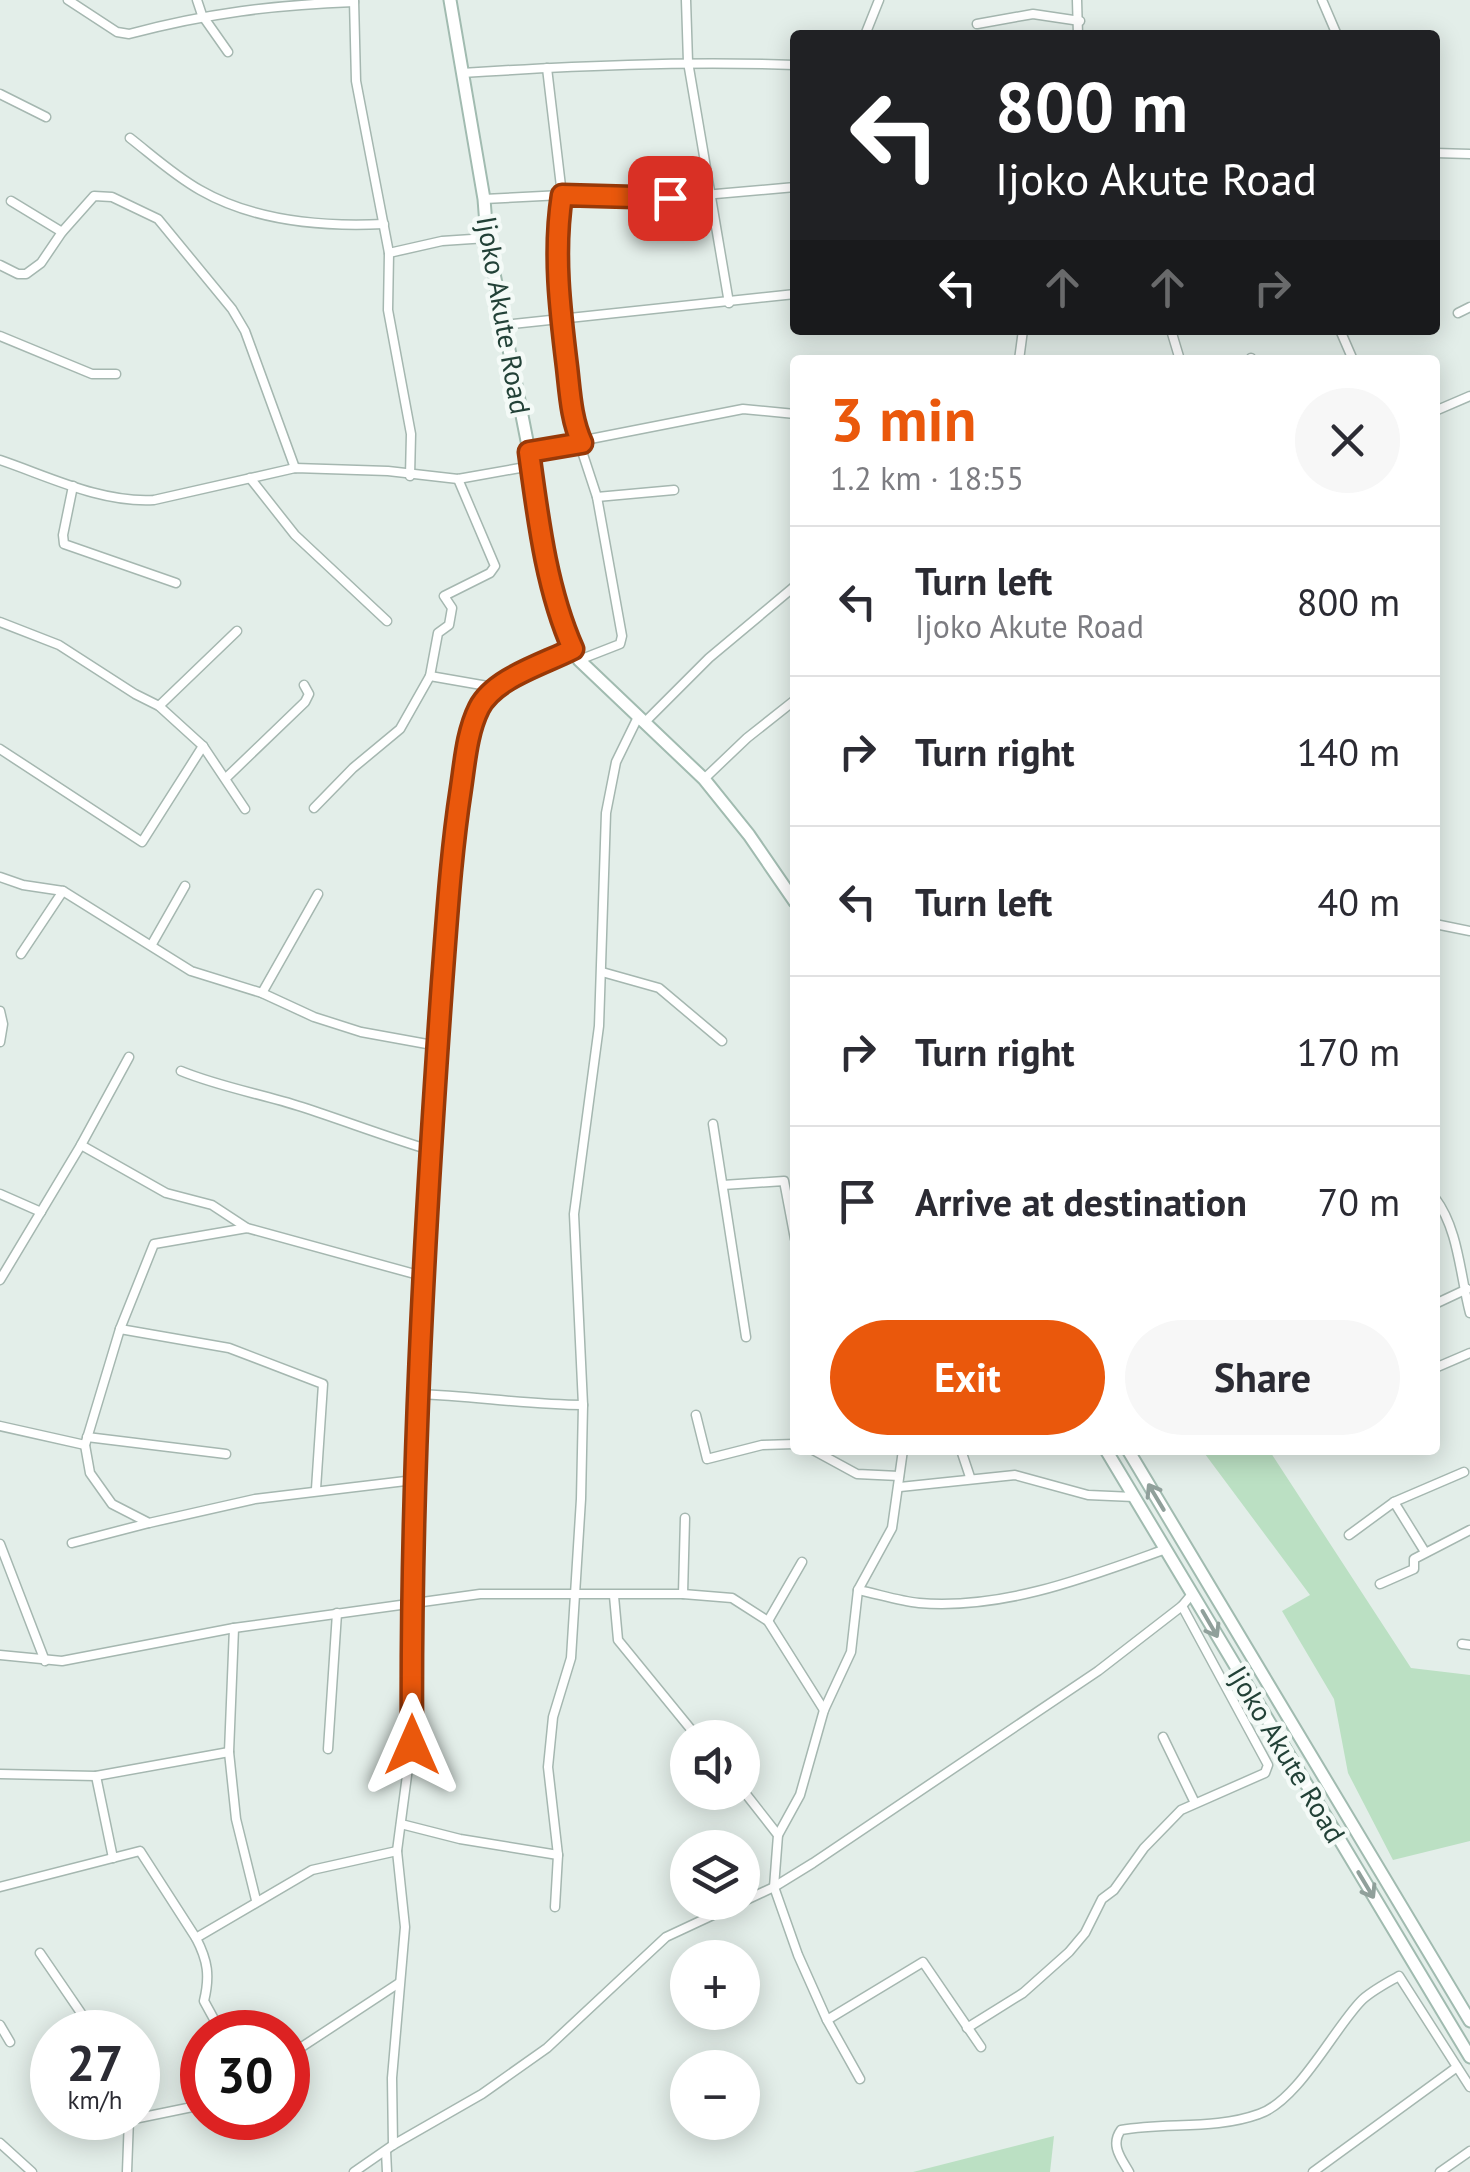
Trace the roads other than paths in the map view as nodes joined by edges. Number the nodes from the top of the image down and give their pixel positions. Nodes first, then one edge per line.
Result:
1 (68, 0) edge
2 (197, 0) edge
3 (450, 0) edge
4 (686, 0) edge
5 (879, 0) edge
6 (1078, 0) edge
7 (1322, 0) edge
8 (354, 1) edge
9 (202, 15) junction
10 (1080, 22) junction
11 (977, 24) dead end
12 (866, 30) edge
13 (1079, 30) edge
14 (1335, 30) edge
15 (228, 52) dead end
16 (688, 62) junction
17 (790, 65) edge
18 (547, 68) junction
19 (462, 73) junction
20 (0, 94) edge
21 (46, 117) dead end
22 (130, 138) dead end
23 (1440, 153) edge
24 (1470, 154) edge
25 (790, 187) edge
26 (710, 194) junction
27 (562, 195) junction
28 (484, 199) junction
29 (11, 201) dead end
30 (384, 224) junction
31 (62, 232) junction
32 (486, 238) junction
33 (388, 253) junction
34 (0, 265) edge
35 (790, 295) edge
36 (729, 302) junction
37 (1470, 307) edge
38 (1458, 314) dead end
39 (562, 319) junction
40 (503, 325) junction
41 (0, 336) edge
42 (116, 374) dead end
43 (1470, 396) edge
44 (1440, 408) edge
45 (790, 414) edge
46 (582, 443) junction
47 (529, 452) junction
48 (0, 460) edge
49 (531, 466) junction
50 (295, 468) junction
51 (410, 476) junction
52 (250, 478) junction
53 (458, 479) junction
54 (73, 486) junction
55 (674, 490) dead end
56 (597, 498) junction
57 (176, 583) dead end
58 (790, 590) edge
59 (387, 621) dead end
60 (0, 622) edge
61 (237, 631) dead end
62 (576, 655) junction
63 (430, 676) junction
64 (304, 685) dead end
65 (493, 687) junction
66 (790, 704) edge
67 (160, 706) junction
68 (642, 719) junction
69 (204, 746) junction
70 (0, 749) edge
71 (226, 778) junction
72 (704, 779) junction
73 (314, 808) dead end
74 (245, 809) dead end
75 (0, 876) edge
76 (184, 886) dead end
77 (63, 892) junction
78 (318, 894) dead end
79 (790, 895) edge
80 (1440, 925) edge
81 (1470, 931) edge
82 (152, 944) junction
83 (21, 954) dead end
84 (602, 972) junction
85 (262, 992) junction
86 (0, 1011) edge
87 (722, 1041) dead end
88 (0, 1042) edge
89 (438, 1046) junction
90 (128, 1058) dead end
91 (180, 1072) dead end
92 (713, 1124) dead end
93 (81, 1145) junction
94 (430, 1150) junction
95 (723, 1185) junction
96 (0, 1194) edge
97 (1440, 1208) edge
98 (42, 1212) junction
99 (790, 1212) edge
100 (246, 1228) junction
101 (422, 1276) junction
102 (0, 1280) edge
103 (1467, 1288) junction
104 (1440, 1302) edge
105 (1470, 1313) edge
106 (120, 1329) junction
107 (746, 1337) dead end
108 (1470, 1353) edge
109 (1440, 1366) edge
110 (419, 1394) junction
111 (583, 1405) junction
112 (696, 1415) dead end
113 (0, 1426) edge
114 (86, 1441) junction
115 (790, 1444) edge
116 (226, 1454) dead end
117 (822, 1455) edge
118 (902, 1455) edge
119 (963, 1455) edge
120 (1109, 1455) edge
121 (1131, 1455) edge
122 (1464, 1472) dead end
123 (898, 1476) junction
124 (970, 1478) junction
125 (414, 1480) junction
126 (900, 1487) junction
127 (316, 1489) junction
128 (1134, 1497) junction
129 (1394, 1502) junction
130 (685, 1518) dead end
131 (149, 1523) junction
132 (1470, 1530) edge
133 (1348, 1535) dead end
134 (0, 1544) edge
135 (72, 1544) dead end
136 (1166, 1549) junction
137 (1424, 1552) junction
138 (802, 1562) dead end
139 (1380, 1584) dead end
140 (858, 1590) junction
141 (574, 1594) junction
142 (684, 1594) junction
143 (1192, 1594) junction
144 (614, 1596) junction
145 (411, 1603) junction
146 (1182, 1606) junction
147 (337, 1613) junction
148 (768, 1621) junction
149 (234, 1628) junction
150 (0, 1655) edge
151 (46, 1661) junction
152 (824, 1710) junction
153 (683, 1720) edge
154 (1163, 1737) dead end
155 (328, 1749) dead end
156 (229, 1752) junction
157 (0, 1774) edge
158 (96, 1776) junction
159 (1195, 1802) junction
160 (758, 1810) edge
161 (401, 1824) junction
162 (778, 1836) junction
163 (397, 1850) junction
164 (558, 1855) junction
165 (113, 1858) junction
166 (0, 1887) edge
167 (774, 1888) junction
168 (760, 1894) edge
169 (256, 1900) junction
170 (555, 1907) dead end
171 (703, 1920) edge
172 (196, 1938) junction
173 (40, 1953) dead end
174 (398, 1983) junction
175 (79, 2010) edge
176 (209, 2010) edge
177 (827, 2020) junction
178 (1470, 2021) edge
179 (0, 2024) edge
180 (966, 2028) junction
181 (310, 2041) edge
182 (10, 2042) dead end
183 (981, 2047) dead end
184 (1470, 2057) edge
185 (1456, 2067) junction
186 (860, 2080) dead end
187 (1470, 2086) edge
188 (128, 2140) edge
189 (0, 2143) edge
190 (389, 2148) junction
191 (1470, 2151) edge
192 (32, 2172) edge
193 (127, 2172) edge
194 (354, 2172) edge
195 (387, 2172) edge
196 (1129, 2172) edge
197 (1313, 2172) edge
198 (1440, 2172) edge

1 - 9 street
2 - 9 street
3 - 19 main road, Ijoko Akute Road
4 - 16 street
5 - 12 street
6 - 10 street
7 - 14 street
8 - 9 street
8 - 30 street
9 - 15 street
10 - 11 street
10 - 13 street
16 - 17 street
16 - 18 street
16 - 26 street
18 - 19 street
18 - 27 street
19 - 28 main road, Ijoko Akute Road
20 - 21 street
22 - 30 street
23 - 24 street
25 - 26 street
26 - 27 street
26 - 36 street
27 - 28 street
27 - 39 street
28 - 32 main road, Ijoko Akute Road
29 - 31 street
30 - 33 street
31 - 34 street
31 - 50 street
32 - 33 street
32 - 40 main road, Ijoko Akute Road
33 - 51 street
35 - 36 street
36 - 39 street
37 - 38 street
39 - 40 street
39 - 46 street
40 - 47 main road, Ijoko Akute Road
41 - 42 street
43 - 44 street
45 - 46 street
46 - 47 street
46 - 56 street
47 - 49 main road, Ijoko Akute Road
48 - 54 street
49 - 53 street
49 - 62 main road, Ijoko Akute Road
50 - 51 street
50 - 52 street
51 - 53 street
52 - 54 street
52 - 59 street
53 - 63 street
54 - 57 street
55 - 56 street
56 - 62 street
58 - 68 street
60 - 67 street
61 - 67 street
62 - 65 street
62 - 68 main road, Ijoko Akute Road
63 - 65 street
63 - 73 street
64 - 71 street
65 - 89 street
66 - 72 street
67 - 69 street
68 - 72 main road, Ijoko Akute Road
68 - 84 street
69 - 70 street
69 - 71 street
71 - 74 street
72 - 79 main road, Ijoko Akute Road
75 - 77 street
76 - 82 street
77 - 82 street
77 - 83 street
78 - 85 street
80 - 81 street
82 - 85 street
84 - 87 street
84 - 111 street
85 - 89 street
86 - 88 street
89 - 94 street
90 - 93 street
91 - 94 street
92 - 95 street
93 - 98 street
93 - 100 street
94 - 101 street
95 - 99 street
95 - 107 street
96 - 98 street
97 - 103 street
98 - 102 street
100 - 101 street
100 - 106 street
101 - 110 street
103 - 104 street
103 - 105 street
106 - 114 street
106 - 127 street
108 - 109 street
110 - 111 street
110 - 125 street
111 - 141 street
112 - 115 street
113 - 114 street
114 - 116 street
114 - 131 street
117 - 123 street
118 - 123 street
119 - 124 street
120 - 128 main road, Ijoko Akute Road
178 -> 121 main road, Ijoko Akute Road
122 - 129 street
123 - 126 street
124 - 126 street
124 - 128 street
125 - 127 street
125 - 145 street
126 - 140 street
127 - 131 street
128 - 136 main road, Ijoko Akute Road
129 - 133 street
129 - 137 street
130 - 142 street
131 - 135 street
132 - 137 street
134 - 151 street
136 - 140 street
136 - 143 main road, Ijoko Akute Road
137 - 139 street
138 - 148 street
140 - 152 street
141 - 144 street
141 - 145 street
141 - 164 street
142 - 144 street
142 - 148 street
143 - 146 street
143 -> 184 main road, Ijoko Akute Road
144 - 153 street
145 - 147 street
145 - 161 street
146 - 159 street
146 - 167 street
147 - 149 street
147 - 155 street
148 - 152 street
149 - 151 street
149 - 156 street
150 - 151 street
152 - 162 street
154 - 159 street
156 - 158 street
156 - 169 street
157 - 158 street
158 - 165 street
159 - 180 street
160 - 162 street
161 - 163 street
161 - 164 street
162 - 167 street
163 - 169 street
163 - 174 street
164 - 170 street
165 - 166 street
165 - 172 street
167 - 168 street
167 - 177 street
169 - 172 street
171 - 190 street
172 - 176 street
173 - 175 street
174 - 181 street
174 - 190 street
177 - 180 street
177 - 186 street
179 - 182 street
180 - 183 street
185 - 187 street
185 - 196 street
185 - 197 street
188 - 193 street
189 - 192 street
190 - 194 street
190 - 195 street
191 - 198 street

